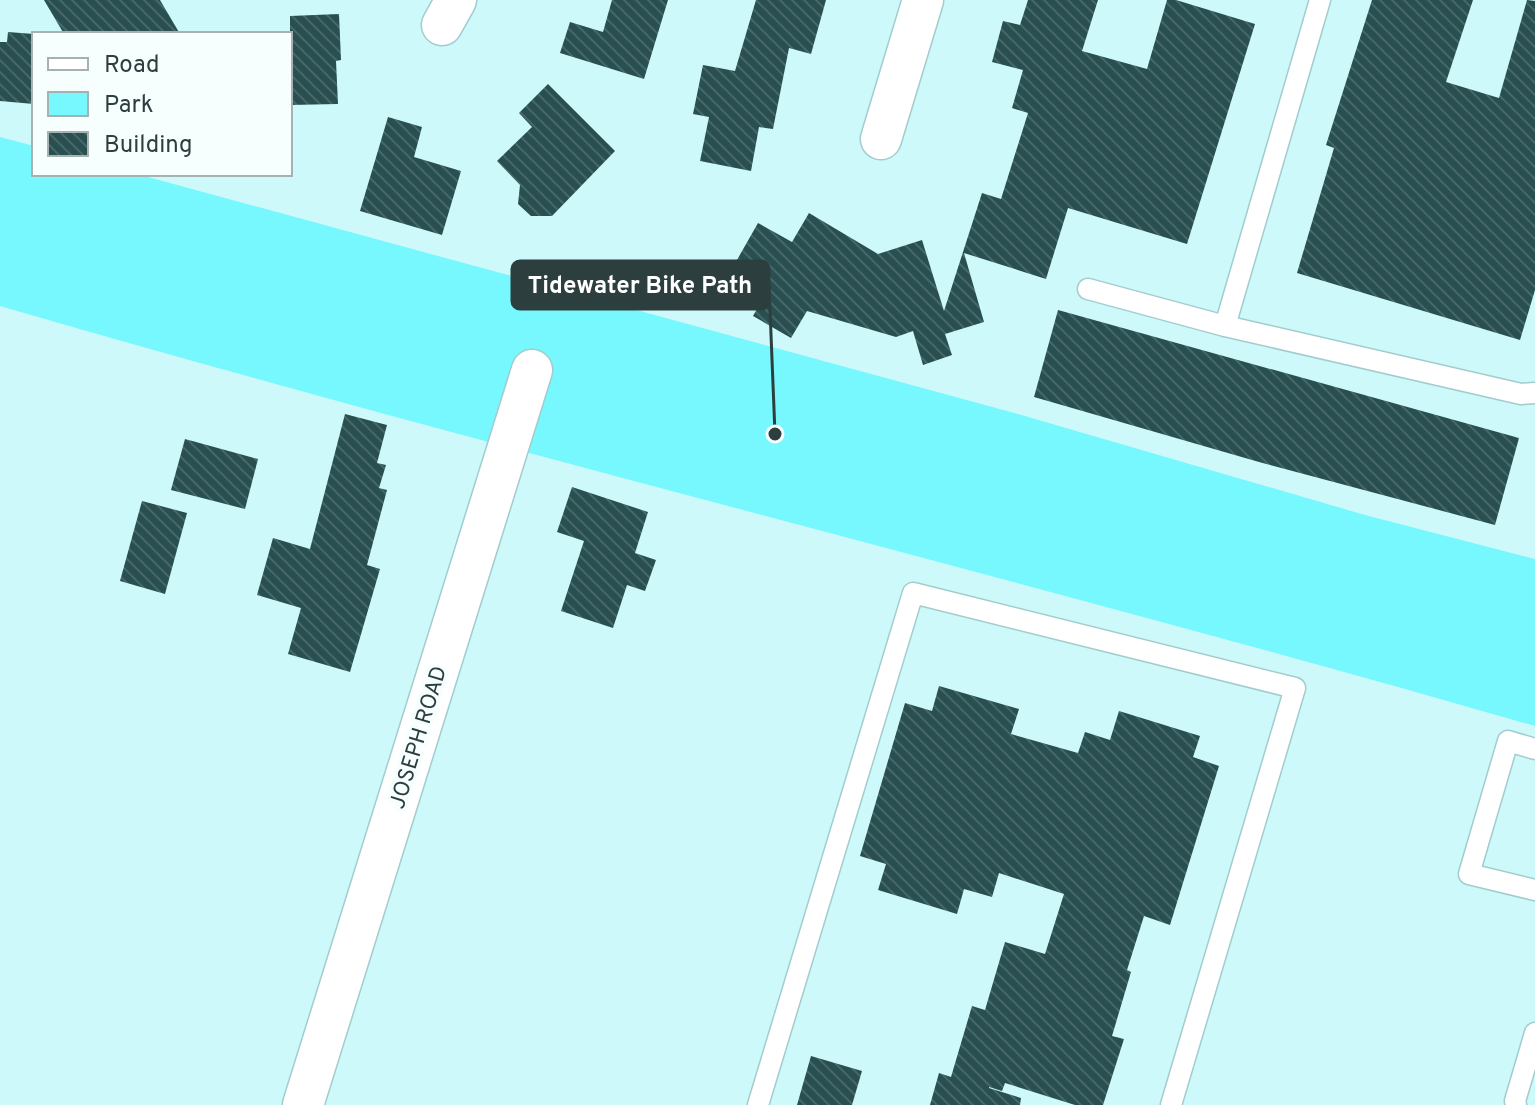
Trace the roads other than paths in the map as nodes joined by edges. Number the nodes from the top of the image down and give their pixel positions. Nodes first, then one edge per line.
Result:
1 (923, 0) edge
2 (1320, 0) edge
3 (881, 139) dead end
4 (1088, 289) dead end
5 (1225, 326) junction
6 (532, 370) dead end
7 (1535, 393) edge
8 (1535, 749) edge
9 (1535, 890) edge
10 (1535, 1033) edge
11 (303, 1105) edge
12 (758, 1105) edge
13 (1171, 1105) edge
14 (1516, 1105) edge

1 - 3 street
2 - 5 lane
4 - 5 lane
5 - 7 lane
6 - 11 street, JOSEPH ROAD
8 - 9 lane
10 - 14 lane
12 - 13 lane

